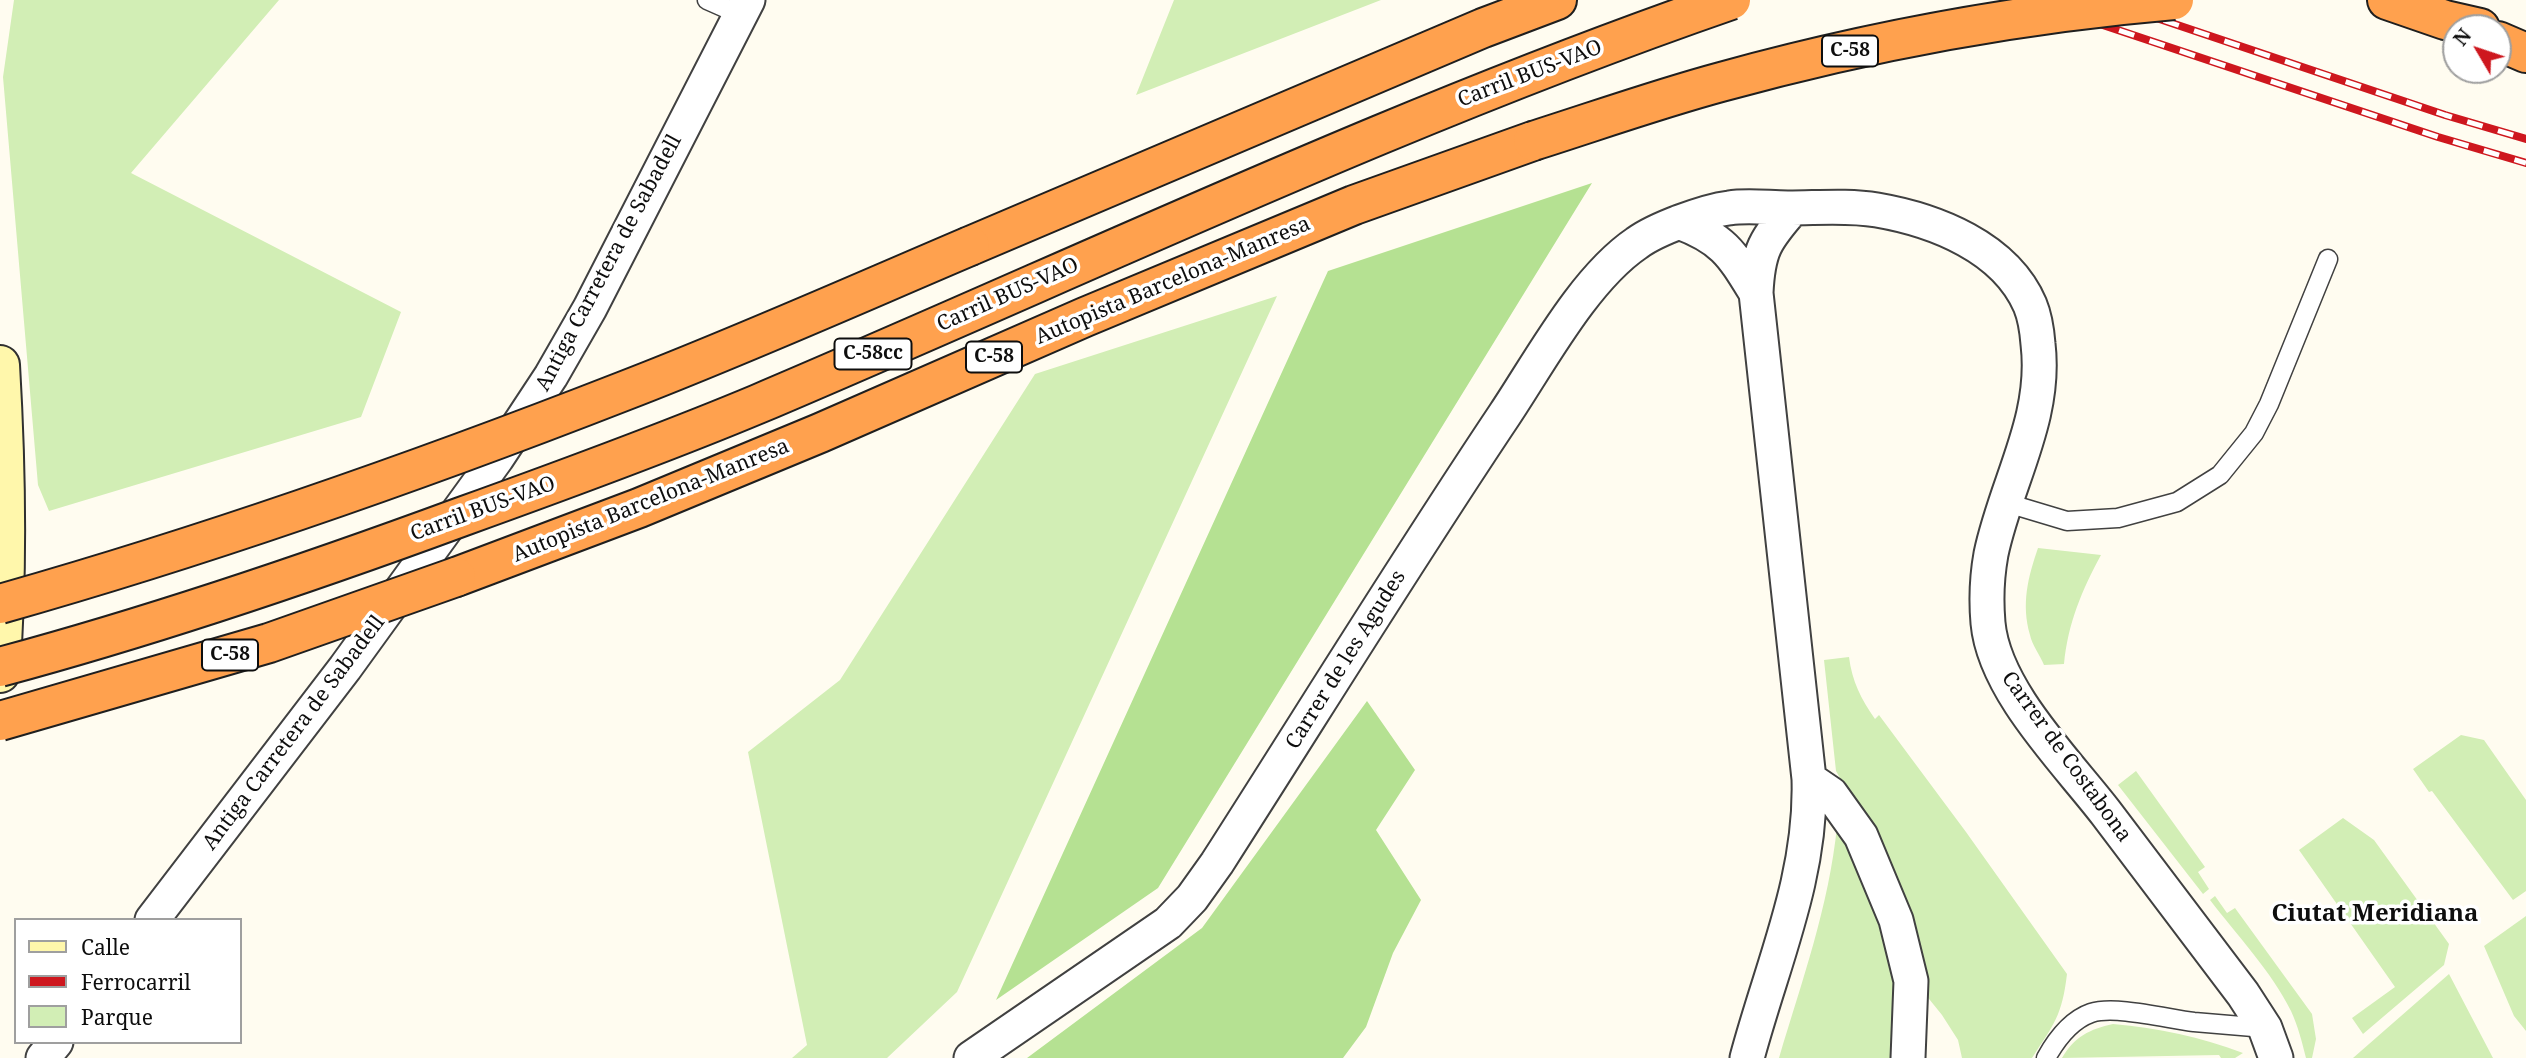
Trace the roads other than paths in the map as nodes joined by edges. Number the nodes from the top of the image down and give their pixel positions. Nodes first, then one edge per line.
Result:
1 (708, 0) edge
2 (1557, 0) edge
3 (1731, 0) edge
4 (2174, 0) edge
5 (2387, 0) edge
6 (745, 8) edge
7 (2442, 18) edge
8 (1793, 208) junction
9 (1679, 222) junction
10 (2328, 259) dead end
11 (1756, 293) junction
12 (0, 365) edge
13 (2007, 502) junction
14 (0, 604) edge
15 (0, 667) edge
16 (0, 673) edge
17 (0, 721) edge
18 (1809, 779) junction
19 (154, 918) edge
20 (2271, 1043) edge
21 (54, 1044) edge
22 (43, 1058) edge
23 (971, 1058) edge
24 (1748, 1058) edge
25 (1908, 1058) edge
26 (2046, 1058) edge

1 - 6 lane
2 - 14 highway, bridge
3 - 15 highway, Carril BUS-VAO / C-58cc, bridge
4 - 17 highway, Autopista Barcelona-Manresa / C-58, bridge
5 - 7 highway
6 - 19 street, Antiga Carretera de Sabadell
8 - 9 street, Carrer de les Agudes
8 - 11 street
8 - 13 street, Carrer de Costabona
9 - 11 street
9 - 23 street, Carrer de les Agudes
10 - 13 lane
11 - 18 street
12 - 16 main road
13 - 20 street, Carrer de Costabona
18 - 24 street
18 - 25 street
20 - 26 lane, Carrer de Costabona
21 - 22 street

